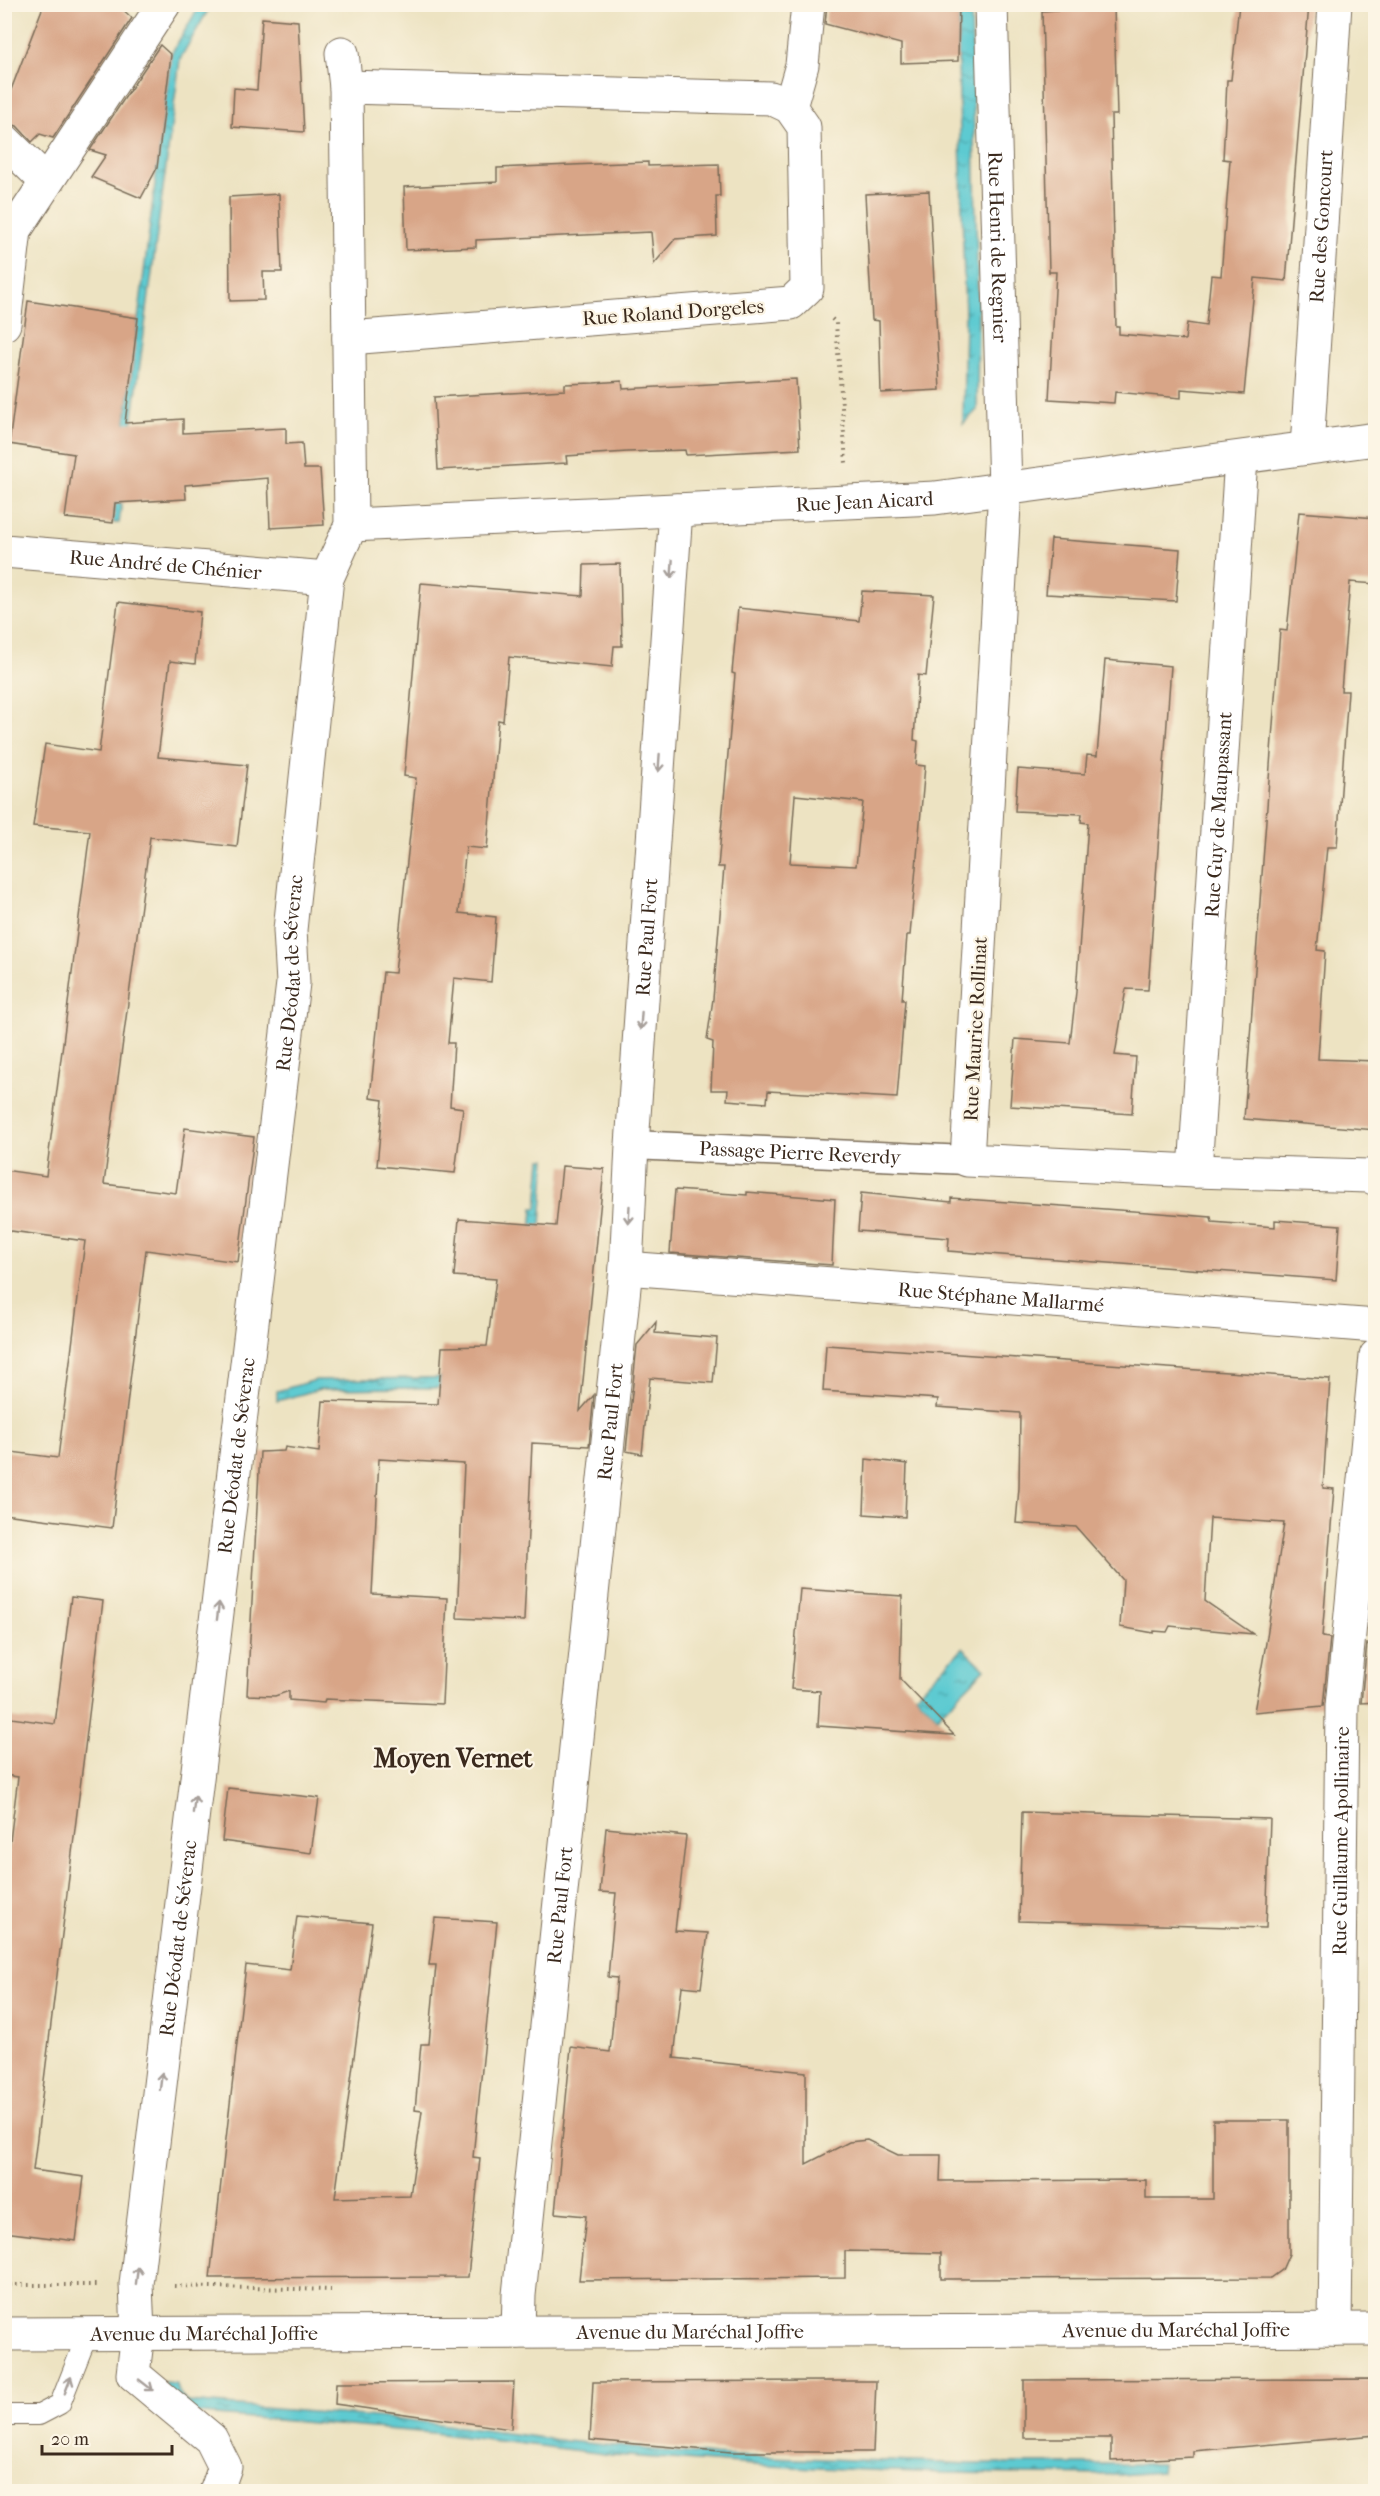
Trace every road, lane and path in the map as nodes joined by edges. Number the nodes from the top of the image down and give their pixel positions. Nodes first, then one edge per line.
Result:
1 (164, 4) edge
2 (808, 4) edge
3 (991, 4) edge
4 (1335, 4) edge
5 (342, 53) dead end
6 (346, 87) junction
7 (790, 107) junction
8 (4, 140) edge
9 (46, 181) junction
10 (10, 232) edge
11 (807, 288) junction
12 (4, 324) edge
13 (349, 338) junction
14 (1376, 439) edge
15 (1307, 448) junction
16 (1241, 458) junction
17 (1005, 488) junction
18 (849, 500) junction
19 (676, 510) junction
20 (351, 525) junction
21 (4, 550) edge
22 (327, 578) junction
23 (632, 1145) junction
24 (967, 1160) junction
25 (1195, 1171) junction
26 (1376, 1179) edge
27 (626, 1268) junction
28 (1376, 1326) edge
29 (1376, 1356) edge
30 (1376, 2329) edge
31 (1335, 2330) junction
32 (518, 2332) junction
33 (88, 2333) junction
34 (138, 2333) junction
35 (4, 2334) edge
36 (4, 2415) edge
37 (216, 2492) edge

1 - 9 street
2 - 7 street
3 - 17 street, Rue Henri de Regnier
4 - 15 street, Rue des Goncourt
5 - 6 street
6 - 7 street
6 - 13 street
7 - 11 street
8 - 9 street
9 - 10 street
10 - 12 street
11 - 13 street, Rue Roland Dorgeles
11 - 18 path
13 - 20 street
14 - 15 street, Rue Jean Aicard
15 - 16 street, Rue Jean Aicard
16 - 17 street, Rue Jean Aicard
16 - 25 street, Rue Guy de Maupassant
17 - 18 street, Rue Jean Aicard
17 - 24 street, Rue Maurice Rollinat
18 - 19 street, Rue Jean Aicard
19 - 20 street, Rue Jean Aicard
19 -> 23 street, Rue Paul Fort
20 - 22 street
21 - 22 street, Rue André de Chénier
34 -> 22 street, Rue Déodat de Séverac
23 - 24 street, Passage Pierre Reverdy
23 -> 27 street, Rue Paul Fort
24 - 25 street
25 - 26 street
27 - 28 street, Rue Stéphane Mallarmé
27 - 32 street, Rue Paul Fort
29 - 31 street, Rue Guillaume Apollinaire
30 - 31 street, Avenue du Maréchal Joffre
31 - 32 street, Avenue du Maréchal Joffre
32 - 34 street, Avenue du Maréchal Joffre
33 - 34 street, Avenue du Maréchal Joffre
33 - 35 street, Avenue du Maréchal Joffre
36 -> 33 lane
34 -> 37 street, Rue Déodat de Séverac

